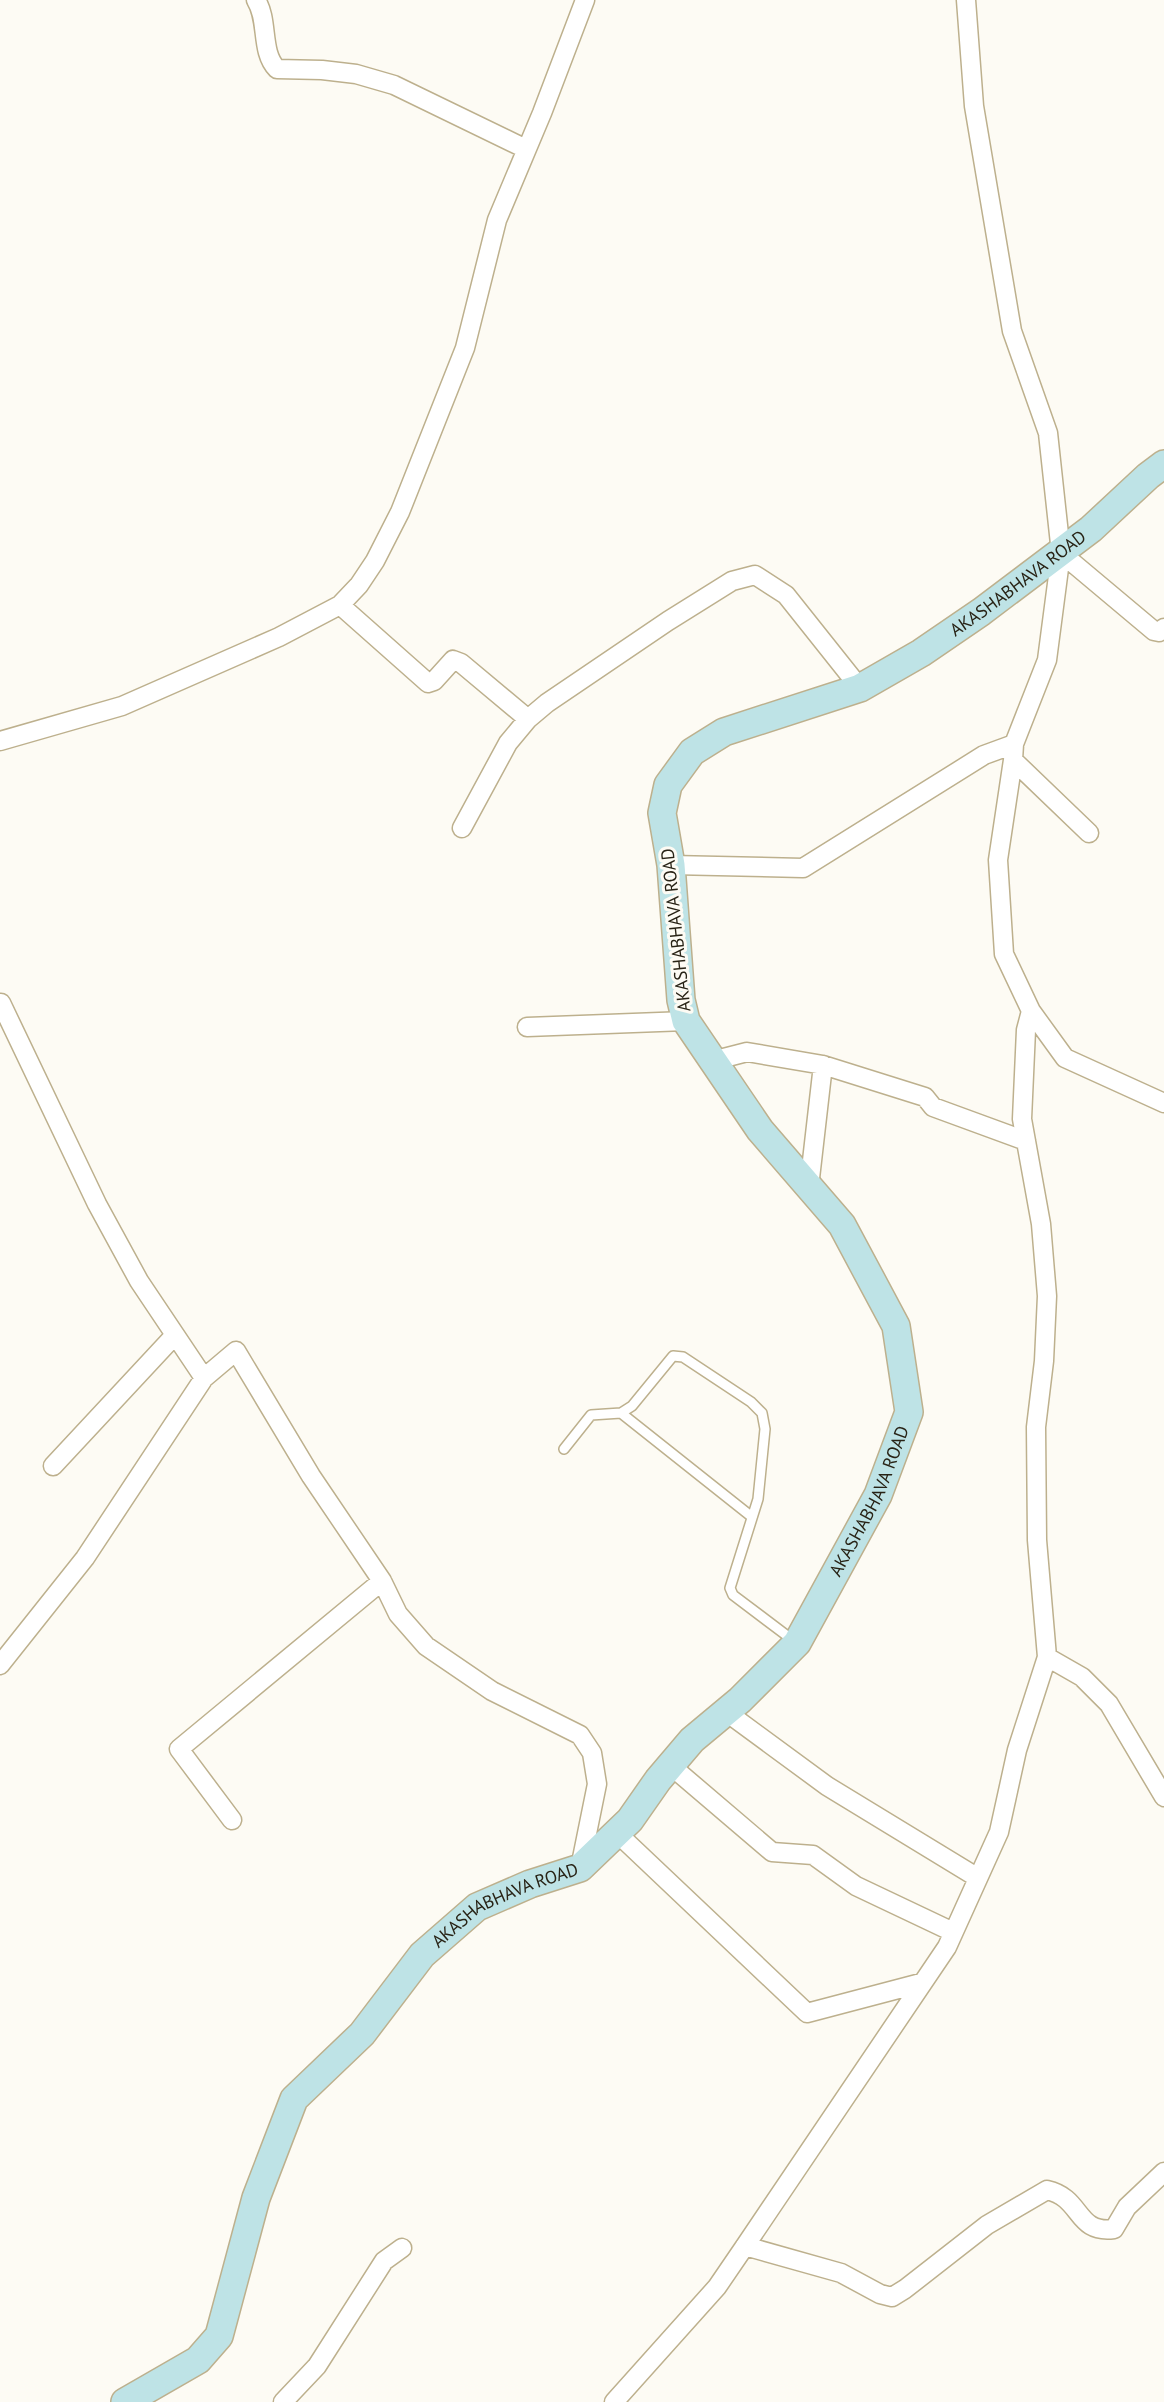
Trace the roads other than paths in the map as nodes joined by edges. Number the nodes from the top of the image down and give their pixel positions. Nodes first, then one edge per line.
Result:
1 (256, 0) edge
2 (585, 0) edge
3 (966, 0) edge
4 (526, 149) junction
5 (1164, 464) edge
6 (1061, 553) junction
7 (340, 605) junction
8 (1164, 628) edge
9 (860, 688) junction
10 (528, 719) junction
11 (0, 741) edge
12 (1014, 752) junction
13 (462, 828) dead end
14 (1089, 833) dead end
15 (671, 865) junction
16 (0, 1002) edge
17 (1031, 1011) junction
18 (686, 1021) junction
19 (527, 1027) dead end
20 (712, 1060) junction
21 (824, 1065) junction
22 (1164, 1103) edge
23 (1026, 1141) junction
24 (809, 1187) junction
25 (175, 1335) junction
26 (204, 1378) junction
27 (621, 1413) junction
28 (564, 1449) dead end
29 (53, 1466) dead end
30 (752, 1517) junction
31 (382, 1581) junction
32 (797, 1643) junction
33 (1047, 1657) junction
34 (0, 1665) edge
35 (726, 1712) junction
36 (670, 1765) junction
37 (1164, 1797) edge
38 (232, 1820) dead end
39 (617, 1833) junction
40 (580, 1868) junction
41 (978, 1878) junction
42 (953, 1932) junction
43 (921, 1983) junction
44 (1164, 2172) edge
45 (745, 2246) junction
46 (402, 2248) dead end
47 (125, 2402) edge
48 (283, 2402) edge
49 (614, 2402) edge

1 - 4 street
2 - 4 street
3 - 6 street
4 - 7 street
5 - 6 street, AKASHABHAVA ROAD
6 - 8 street
6 - 9 street, AKASHABHAVA ROAD
6 - 12 street
7 - 10 street
7 - 11 street
9 - 10 street
9 - 15 street, AKASHABHAVA ROAD
10 - 13 street
12 - 14 street
12 - 15 street
12 - 17 street
15 - 18 street, AKASHABHAVA ROAD
16 - 25 street
17 - 22 street
17 - 23 street
18 - 19 street
18 - 20 street, AKASHABHAVA ROAD
20 - 21 street
20 - 24 street, AKASHABHAVA ROAD
21 - 23 street
21 - 24 street
23 - 33 street
24 - 32 street, AKASHABHAVA ROAD
25 - 26 street
25 - 29 street
26 - 31 street
26 - 34 street
27 - 28 lane
27 - 30 lane
27 - 30 lane
30 - 32 lane
31 - 38 street
31 - 40 street
32 - 35 street, AKASHABHAVA ROAD
33 - 37 street
33 - 41 street
35 - 36 street, AKASHABHAVA ROAD
35 - 41 street
36 - 39 street, AKASHABHAVA ROAD
36 - 42 street
39 - 40 street, AKASHABHAVA ROAD
39 - 43 street
40 - 47 street, AKASHABHAVA ROAD
41 - 42 street
42 - 43 street
43 - 45 street
44 - 45 street
45 - 49 street
46 - 48 street

